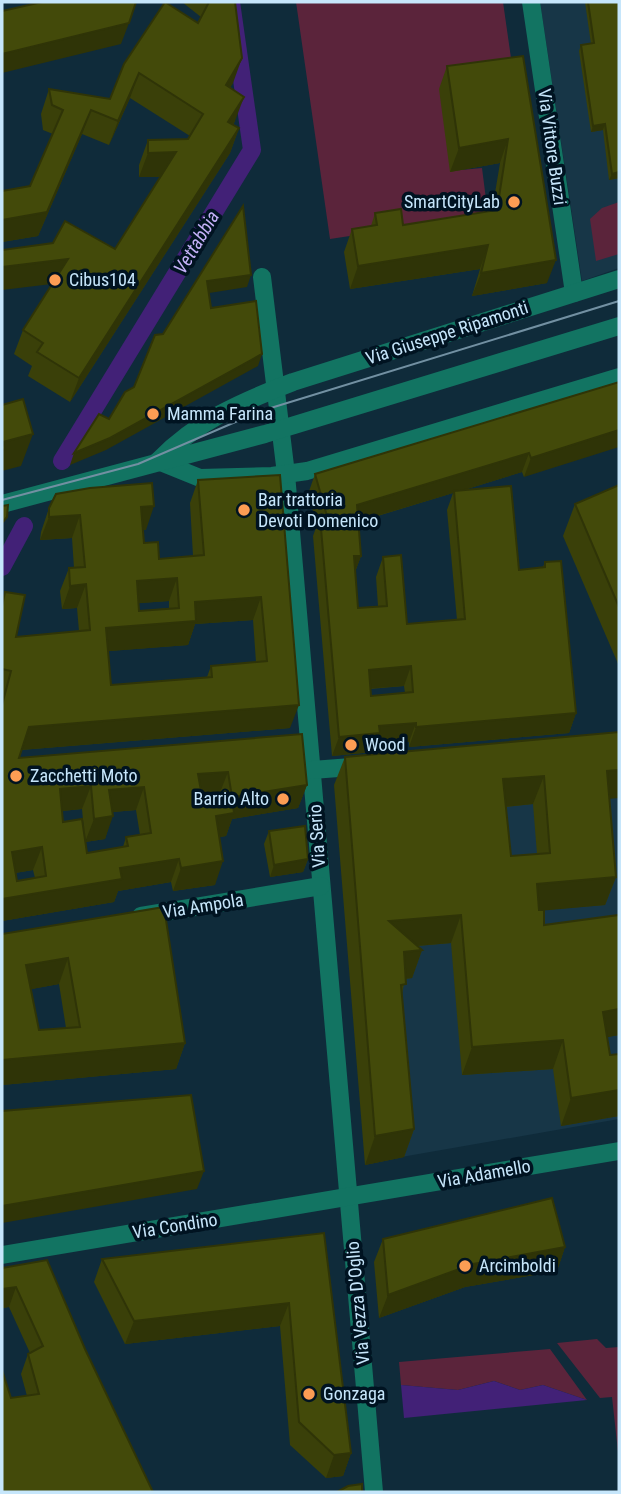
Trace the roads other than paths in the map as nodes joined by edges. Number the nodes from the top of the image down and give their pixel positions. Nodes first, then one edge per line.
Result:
1 (531, 2) edge
2 (262, 277) dead end
3 (619, 279) edge
4 (574, 293) junction
5 (619, 326) edge
6 (619, 377) edge
7 (276, 389) junction
8 (281, 429) junction
9 (158, 461) junction
10 (286, 474) junction
11 (2, 504) edge
12 (379, 765) edge
13 (312, 771) junction
14 (321, 886) junction
15 (121, 919) edge
16 (619, 1151) edge
17 (349, 1197) junction
18 (2, 1255) edge
19 (374, 1492) edge

1 - 4 street, Via Vittore Buzzi
2 - 7 street
3 - 4 street, Via Giuseppe Ripamonti
4 - 7 street, Via Giuseppe Ripamonti
5 - 8 street, Via Giuseppe Ripamonti
6 - 10 street
7 - 8 street
7 - 9 street, Via Giuseppe Ripamonti
8 - 9 street, Via Giuseppe Ripamonti
8 - 10 street
9 - 10 street
9 - 11 street, Via Giuseppe Ripamonti
10 - 13 street, Via Serio
12 - 13 street
13 - 14 street, Via Serio
14 - 15 street, Via Ampola
14 - 17 street, Via Serio
16 - 17 street, Via Adamello
17 - 18 street, Via Condino
17 - 19 street, Via Vezza D'Oglio

